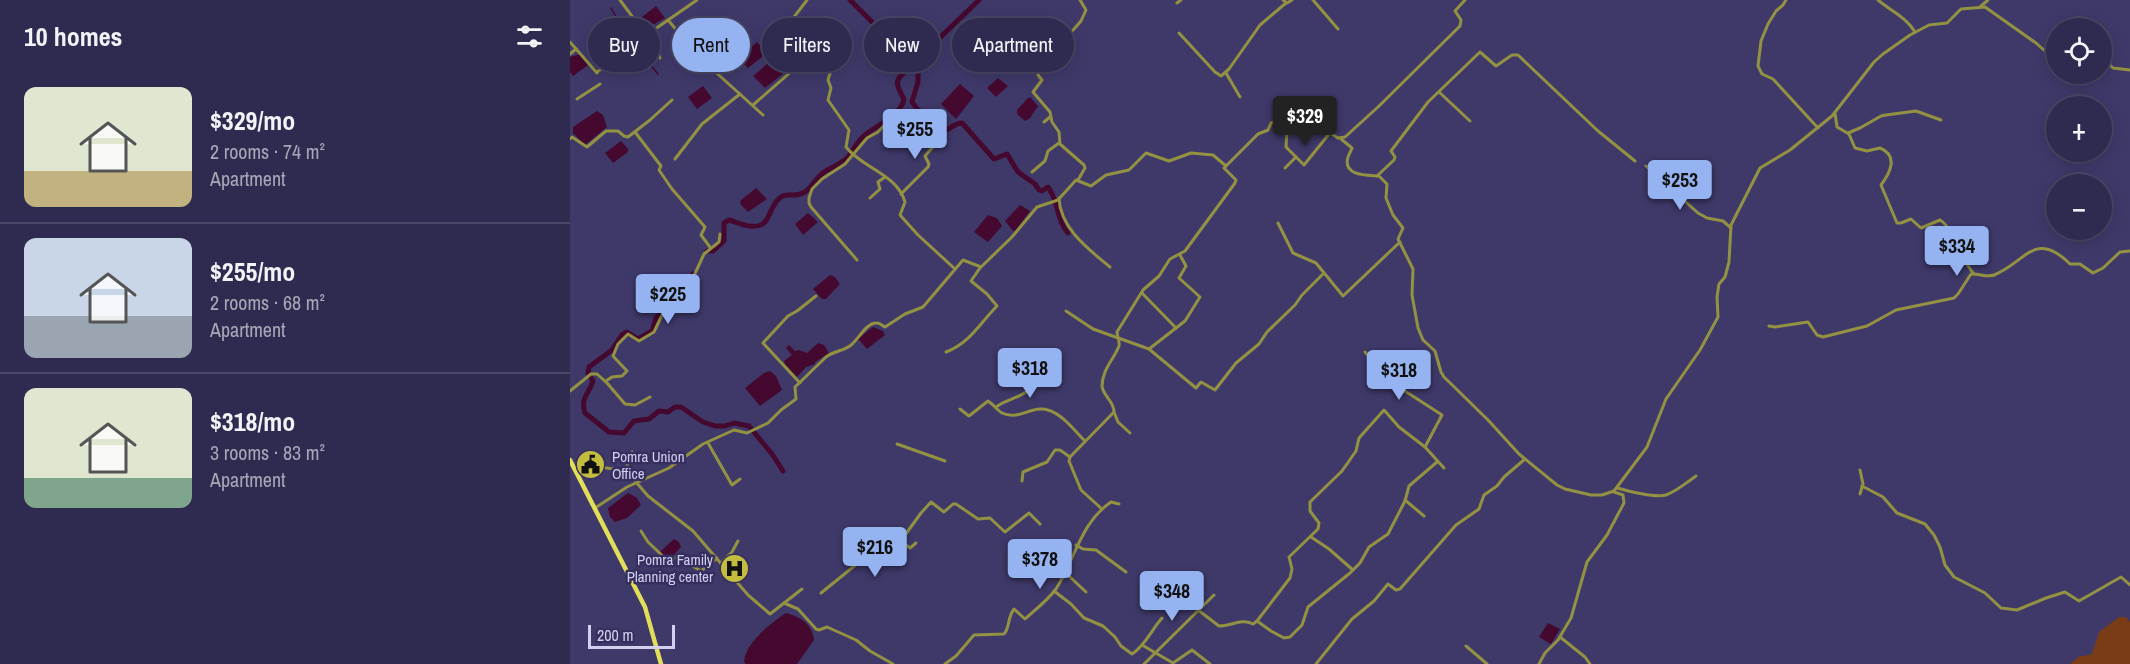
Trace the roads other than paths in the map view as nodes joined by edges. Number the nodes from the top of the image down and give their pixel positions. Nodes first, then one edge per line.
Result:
1 (620, 0) edge
2 (697, 0) edge
3 (807, 0) edge
4 (1080, 0) edge
5 (1292, 0) edge
6 (1313, 0) edge
7 (1465, 0) edge
8 (1786, 0) edge
9 (1878, 0) edge
10 (1988, 0) edge
11 (1285, 2) edge
12 (1981, 6) junction
13 (632, 18) edge
14 (795, 18) edge
15 (668, 20) junction
16 (660, 26) edge
17 (1338, 29) dead end
18 (1915, 32) junction
19 (1179, 33) dead end
20 (570, 42) edge
21 (576, 49) junction
22 (2046, 52) edge
23 (570, 54) edge
24 (588, 63) edge
25 (2112, 67) edge
26 (2130, 70) edge
27 (791, 72) edge
28 (831, 72) edge
29 (1226, 73) junction
30 (600, 84) dead end
31 (1439, 92) junction
32 (740, 94) junction
33 (1240, 97) dead end
34 (577, 99) dead end
35 (672, 100) dead end
36 (753, 105) junction
37 (1835, 113) junction
38 (763, 115) dead end
39 (1050, 117) junction
40 (889, 120) dead end
41 (1941, 120) dead end
42 (1470, 121) dead end
43 (1044, 122) dead end
44 (1818, 128) junction
45 (570, 132) edge
46 (635, 132) junction
47 (1287, 132) dead end
48 (1848, 133) junction
49 (1329, 134) junction
50 (571, 138) edge
51 (1341, 138) junction
52 (940, 139) dead end
53 (1059, 143) junction
54 (852, 154) junction
55 (1296, 157) junction
56 (675, 159) dead end
57 (1635, 161) dead end
58 (1226, 166) junction
59 (1646, 166) dead end
60 (1285, 168) dead end
61 (1032, 172) dead end
62 (1377, 176) junction
63 (885, 177) junction
64 (1078, 180) junction
65 (902, 194) junction
66 (870, 198) dead end
67 (1059, 199) junction
68 (1278, 223) dead end
69 (1731, 228) junction
70 (722, 235) dead end
71 (1400, 242) junction
72 (710, 248) junction
73 (2130, 251) edge
74 (1180, 255) junction
75 (857, 260) dead end
76 (1110, 267) dead end
77 (980, 268) junction
78 (955, 269) junction
79 (1324, 273) junction
80 (1974, 274) junction
81 (1141, 293) junction
82 (816, 296) dead end
83 (1066, 311) dead end
84 (1769, 326) dead end
85 (1176, 328) junction
86 (1117, 337) junction
87 (1149, 349) junction
88 (946, 352) dead end
89 (1365, 352) dead end
90 (606, 381) junction
91 (800, 383) junction
92 (570, 391) edge
93 (1026, 392) dead end
94 (650, 397) dead end
95 (996, 407) junction
96 (960, 409) dead end
97 (1114, 412) junction
98 (1130, 433) dead end
99 (1084, 440) junction
100 (707, 442) junction
101 (897, 444) dead end
102 (1425, 447) junction
103 (632, 452) dead end
104 (1070, 457) junction
105 (1525, 459) junction
106 (570, 460) edge
107 (945, 461) dead end
108 (591, 462) dead end
109 (1438, 462) junction
110 (1444, 468) dead end
111 (1860, 471) dead end
112 (625, 472) junction
113 (1696, 476) dead end
114 (740, 478) dead end
115 (1022, 481) dead end
116 (637, 482) junction
117 (1862, 486) junction
118 (1617, 488) junction
119 (1612, 491) junction
120 (1860, 494) dead end
121 (1405, 500) junction
122 (1119, 504) dead end
123 (594, 509) junction
124 (1102, 509) junction
125 (1424, 516) dead end
126 (1040, 524) dead end
127 (641, 531) dead end
128 (1311, 537) junction
129 (738, 541) dead end
130 (900, 542) junction
131 (916, 543) dead end
132 (1029, 545) dead end
133 (1076, 545) junction
134 (717, 558) junction
135 (721, 563) junction
136 (1353, 570) junction
137 (1126, 572) dead end
138 (1063, 574) junction
139 (2130, 585) edge
140 (802, 589) dead end
141 (1054, 591) junction
142 (1086, 592) dead end
143 (821, 593) dead end
144 (1214, 595) dead end
145 (784, 603) junction
146 (1198, 610) junction
147 (1162, 618) dead end
148 (1257, 621) junction
149 (1560, 637) junction
150 (1142, 645) junction
151 (1466, 646) dead end
152 (1157, 653) junction
153 (661, 664) edge
154 (893, 664) edge
155 (945, 664) edge
156 (1144, 664) edge
157 (1210, 664) edge
158 (1316, 664) edge
159 (1487, 664) edge
160 (1539, 664) edge
161 (1590, 664) edge

1 - 13 street
2 - 15 street
3 - 14 street
4 - 39 street
5 - 11 street
6 - 17 street
7 - 51 street
8 - 44 street
9 - 18 street
10 - 12 street
11 - 29 street
12 - 18 street
12 - 22 street
15 - 16 street
15 - 32 street
18 - 37 street
19 - 29 street
20 - 21 street
21 - 23 street
21 - 24 street
25 - 26 street
27 - 36 street
28 - 54 street
29 - 33 street
30 - 34 street
31 - 42 street
31 - 57 street
31 - 62 street
32 - 36 street
32 - 56 street
35 - 46 street
36 - 38 street
37 - 44 street
37 - 48 street
39 - 43 street
39 - 53 street
40 - 54 street
41 - 48 street
44 - 69 street
45 - 50 street
46 - 50 street
46 - 72 street
47 - 55 street
48 - 80 street
49 - 51 street
49 - 55 street
49 - 58 street
51 - 62 street
52 - 65 street
53 - 61 street
53 - 64 street
54 - 63 street
54 - 75 street
55 - 60 street
58 - 64 street
58 - 74 street
59 - 69 street
62 - 71 street
63 - 65 street
63 - 66 street
64 - 67 street
65 - 78 street
67 - 76 street
67 - 77 street
68 - 79 street
69 - 118 street
70 - 72 street
71 - 79 street
71 - 105 street
72 - 90 street
73 - 80 street
74 - 81 street
74 - 85 street
77 - 78 street
77 - 88 street
78 - 91 street
79 - 87 street
80 - 84 street
81 - 85 street
81 - 86 street
82 - 91 street
83 - 86 street
85 - 87 street
86 - 87 street
86 - 97 street
89 - 102 street
90 - 92 street
90 - 94 street
91 - 100 street
93 - 95 street
95 - 96 street
95 - 99 street
97 - 98 street
97 - 99 street
99 - 104 street
100 - 114 street
100 - 116 street
101 - 107 street
102 - 109 street
102 - 128 street
103 - 112 street
104 - 115 street
104 - 124 street
105 - 119 street
105 - 158 street
106 - 123 main road
108 - 112 street
109 - 110 street
109 - 121 street
111 - 117 street
112 - 116 street
113 - 118 street
116 - 123 street
116 - 134 street
117 - 120 street
117 - 139 street
118 - 119 street
119 - 149 street
121 - 125 street
121 - 136 street
122 - 124 street
123 - 153 main road
124 - 133 street
126 - 130 street
127 - 134 street
128 - 136 street
128 - 148 street
129 - 135 street
130 - 131 street
130 - 143 street
132 - 138 street
133 - 137 street
133 - 138 street
134 - 135 street
135 - 145 street
136 - 148 street
138 - 141 street
138 - 142 street
140 - 145 street
141 - 150 street
141 - 155 street
144 - 146 street
145 - 154 street
146 - 148 street
146 - 152 street
147 - 150 street
149 - 160 street
149 - 161 street
150 - 152 street
151 - 159 street
152 - 156 street
152 - 157 street

